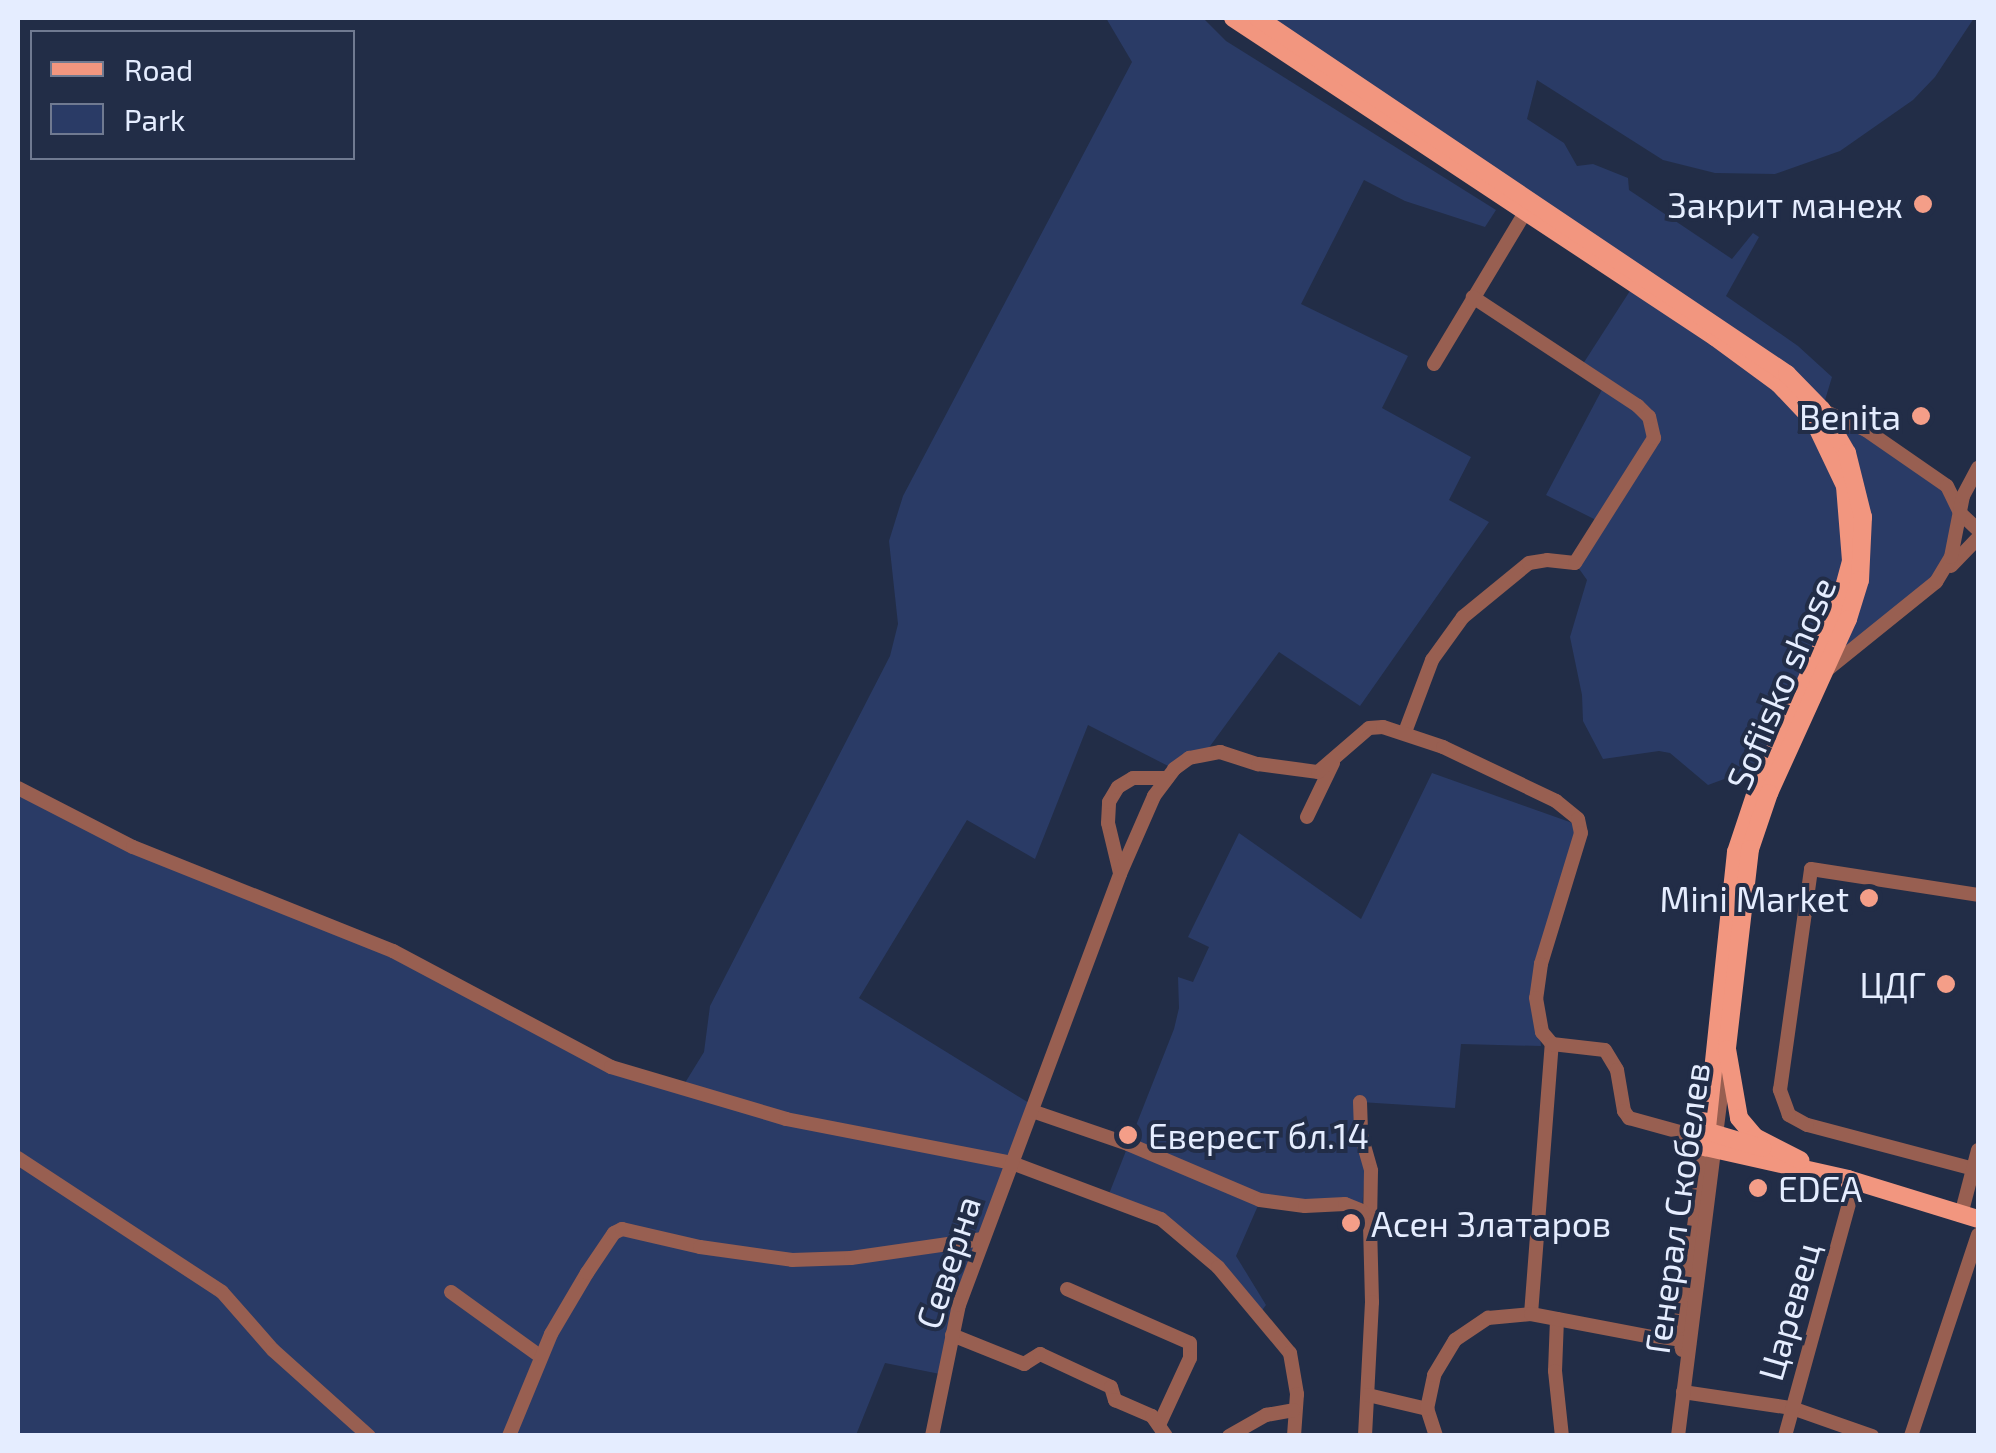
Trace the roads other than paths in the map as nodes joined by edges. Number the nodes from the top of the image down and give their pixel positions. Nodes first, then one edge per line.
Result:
1 (1233, 18) edge
2 (1258, 18) edge
3 (1529, 204) junction
4 (1473, 297) junction
5 (1434, 364) dead end
6 (1822, 410) junction
7 (1975, 474) edge
8 (1947, 486) junction
9 (1960, 514) junction
10 (1978, 530) edge
11 (1978, 538) edge
12 (1936, 582) junction
13 (1828, 669) junction
14 (1405, 732) junction
15 (1333, 762) junction
16 (1167, 778) junction
17 (18, 788) edge
18 (1307, 817) dead end
19 (1120, 874) junction
20 (1978, 895) edge
21 (1552, 1044) junction
22 (1727, 1049) junction
23 (1360, 1102) dead end
24 (1032, 1111) junction
25 (1710, 1140) junction
26 (1978, 1150) edge
27 (18, 1158) edge
28 (1800, 1160) junction
29 (1012, 1163) junction
30 (1974, 1169) junction
31 (1848, 1179) junction
32 (1849, 1204) dead end
33 (1973, 1214) edge
34 (1370, 1225) junction
35 (1978, 1235) edge
36 (983, 1239) junction
37 (1067, 1289) dead end
38 (451, 1292) dead end
39 (1531, 1314) junction
40 (1558, 1319) junction
41 (952, 1335) junction
42 (1685, 1344) junction
43 (541, 1357) junction
44 (1683, 1392) junction
45 (1368, 1395) junction
46 (1792, 1408) junction
47 (1427, 1409) junction
48 (1294, 1410) junction
49 (1163, 1430) edge
50 (369, 1436) edge
51 (509, 1436) edge
52 (932, 1436) edge
53 (1229, 1436) edge
54 (1294, 1436) edge
55 (1364, 1436) edge
56 (1436, 1436) edge
57 (1562, 1436) edge
58 (1678, 1436) edge
59 (1784, 1436) edge
60 (1872, 1436) edge
61 (1910, 1436) edge

1 - 3 main road, Sofiisko shose
2 - 3 main road, Sofiisko shose
3 - 4 street
3 - 6 main road, Sofiisko shose
3 - 25 main road, Sofiisko shose
4 - 5 street
4 - 14 street
6 - 8 street
6 - 13 main road, Sofiisko shose
7 - 8 street
7 - 9 street
8 - 9 street
9 - 10 street
9 - 12 street
11 - 12 street
12 - 13 street
13 - 22 main road, Sofiisko shose
14 - 15 street
14 - 21 street
15 - 16 street
15 - 18 street
16 - 19 street, Северна
16 - 19 street
17 - 29 street
19 - 24 street, Северна
20 - 30 street
21 - 25 street
21 - 39 street
22 - 25 street, Генерал Скобелев
22 - 28 main road, Sofiisko shose
23 - 34 street
24 - 29 street, Северна
24 - 34 street
25 - 28 main road
25 - 31 main road
25 - 42 street, Генерал Скобелев
26 - 30 street
27 - 50 street
28 - 31 main road
29 - 36 street, Северна
29 - 48 street
30 - 33 street
31 - 33 main road
32 - 46 street, Царевец
34 - 45 street
35 - 61 street
36 - 41 street, Северна
36 - 43 street
37 - 49 street
38 - 43 street
39 - 40 street
39 - 47 street
40 - 42 street
40 - 57 street
41 - 49 street
41 - 52 street, Северна
42 - 44 street, Генерал Скобелев
43 - 51 street
44 - 46 street
44 - 58 street, Генерал Скобелев
45 - 47 street
45 - 55 street
46 - 59 street, Царевец
46 - 60 street
47 - 56 street
48 - 53 street
48 - 54 street

